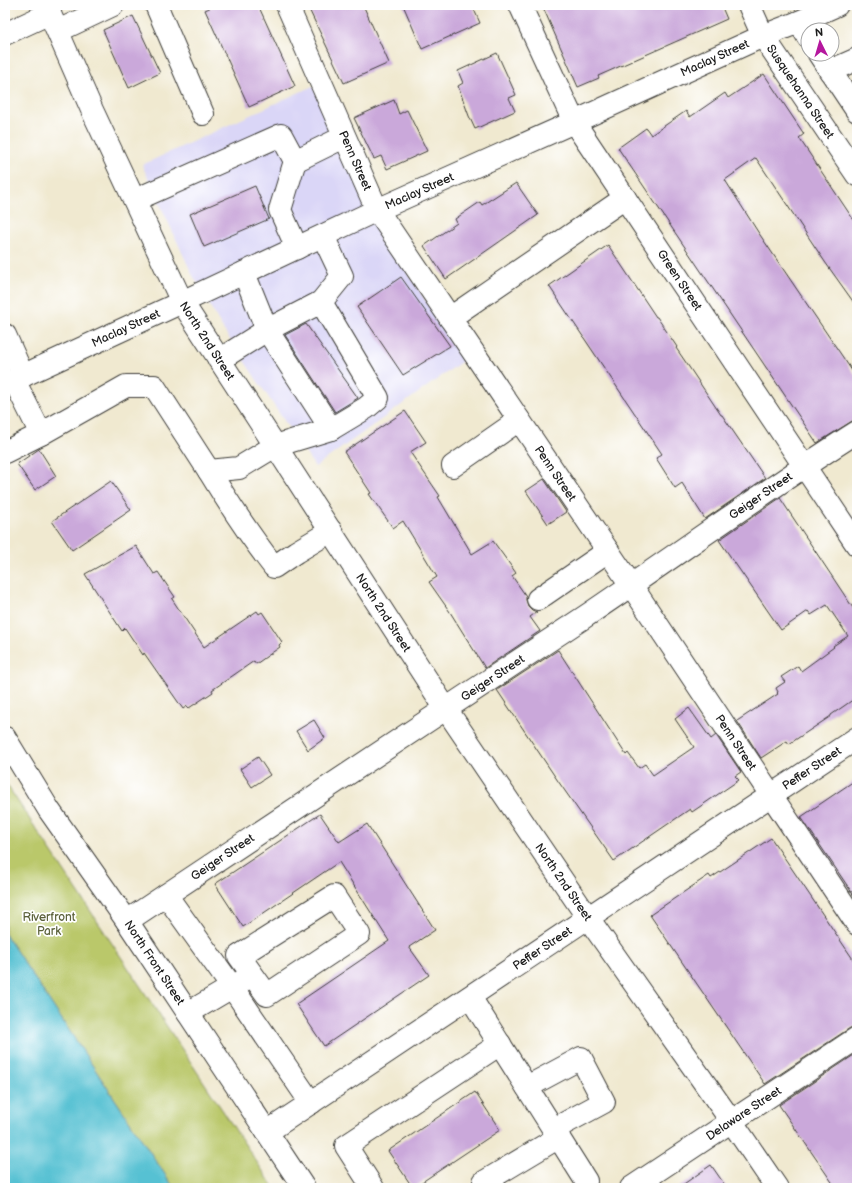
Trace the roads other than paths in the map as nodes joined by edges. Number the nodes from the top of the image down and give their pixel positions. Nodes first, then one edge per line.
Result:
1 (113, 5) edge
2 (156, 5) edge
3 (287, 5) edge
4 (520, 5) edge
5 (749, 5) edge
6 (837, 5) edge
7 (51, 17) edge
8 (815, 22) edge
9 (800, 31) edge
10 (5, 34) edge
11 (763, 36) junction
12 (857, 59) edge
13 (840, 61) edge
14 (825, 62) edge
15 (857, 110) edge
16 (203, 114) dead end
17 (574, 122) junction
18 (344, 137) junction
19 (295, 161) junction
20 (857, 175) edge
21 (625, 198) junction
22 (135, 200) junction
23 (377, 210) junction
24 (323, 236) junction
25 (297, 248) junction
26 (244, 273) junction
27 (182, 302) junction
28 (321, 302) junction
29 (450, 318) junction
30 (267, 330) junction
31 (5, 335) edge
32 (219, 360) junction
33 (14, 380) edge
34 (519, 420) junction
35 (331, 429) junction
36 (857, 432) edge
37 (41, 434) junction
38 (275, 446) junction
39 (5, 452) edge
40 (453, 466) dead end
41 (803, 466) junction
42 (209, 471) junction
43 (331, 531) junction
44 (857, 545) edge
45 (608, 551) junction
46 (631, 585) junction
47 (538, 599) dead end
48 (446, 709) junction
49 (5, 738) edge
50 (857, 738) edge
51 (771, 796) junction
52 (166, 895) junction
53 (588, 918) junction
54 (127, 921) junction
55 (857, 924) edge
56 (252, 975) junction
57 (232, 987) junction
58 (470, 996) junction
59 (188, 1013) junction
60 (857, 1038) edge
61 (500, 1044) junction
62 (527, 1087) junction
63 (310, 1103) junction
64 (732, 1122) junction
65 (267, 1132) junction
66 (556, 1133) junction
67 (586, 1181) dead end
68 (484, 1182) dead end
69 (304, 1188) edge
70 (373, 1188) edge
71 (631, 1188) edge
72 (777, 1188) edge

1 - 7 street
2 - 16 street
3 - 18 street, Penn Street
4 - 17 street, Green Street
5 - 11 street, Susquehanna Street
6 - 8 street, Maclay Street
7 - 10 street
7 - 22 street, North 2nd Street
9 - 11 street, Maclay Street
11 - 17 street, Maclay Street
11 - 20 street, Susquehanna Street
12 - 13 street
14 - 15 street
17 - 21 street, Green Street
17 - 23 street, Maclay Street
18 - 19 street
18 - 23 street, Penn Street
19 - 22 street
19 - 25 street
21 - 29 street
21 - 41 street, Green Street
22 - 27 street, North 2nd Street
23 - 24 street, Maclay Street
23 - 29 street, Penn Street
24 - 25 street, Maclay Street
24 - 28 street
25 - 26 street, Maclay Street
26 - 27 street, Maclay Street
26 - 30 street
27 - 32 street, North 2nd Street
27 - 33 street, Maclay Street
28 - 30 street
28 - 35 street
29 - 34 street, Penn Street
30 - 32 street
30 - 35 street
31 - 33 street
32 - 38 street, North 2nd Street
33 - 37 street
34 - 40 street
34 - 45 street, Penn Street
35 - 38 street
36 - 41 street, Geiger Street
37 - 39 street
37 - 42 street
38 - 42 street
38 - 43 street, North 2nd Street
41 - 44 street, Green Street
41 - 46 street, Geiger Street
42 - 43 street
43 - 48 street, North 2nd Street
45 - 46 street, Penn Street
45 - 47 street
46 - 48 street, Geiger Street
46 - 51 street, Penn Street
48 - 52 street, Geiger Street
48 - 53 street, North 2nd Street
49 - 54 street, North Front Street
50 - 51 street, Peffer Street
51 - 53 street, Peffer Street
51 - 55 street, Penn Street
52 - 54 street, Geiger Street
52 - 57 street
53 - 58 street, Peffer Street
53 - 64 street, North 2nd Street
54 - 59 street, North Front Street
56 - 56 street
56 - 57 street
57 - 59 street
57 - 63 street
58 - 61 street
58 - 63 street, Peffer Street
59 - 65 street, North Front Street
60 - 64 street, Delaware Street
61 - 62 street
61 - 70 street
62 - 66 street
62 - 66 street
63 - 65 street, Peffer Street
64 - 71 street, Delaware Street
64 - 72 street, North 2nd Street
65 - 69 street, North Front Street
66 - 67 street
66 - 68 street

